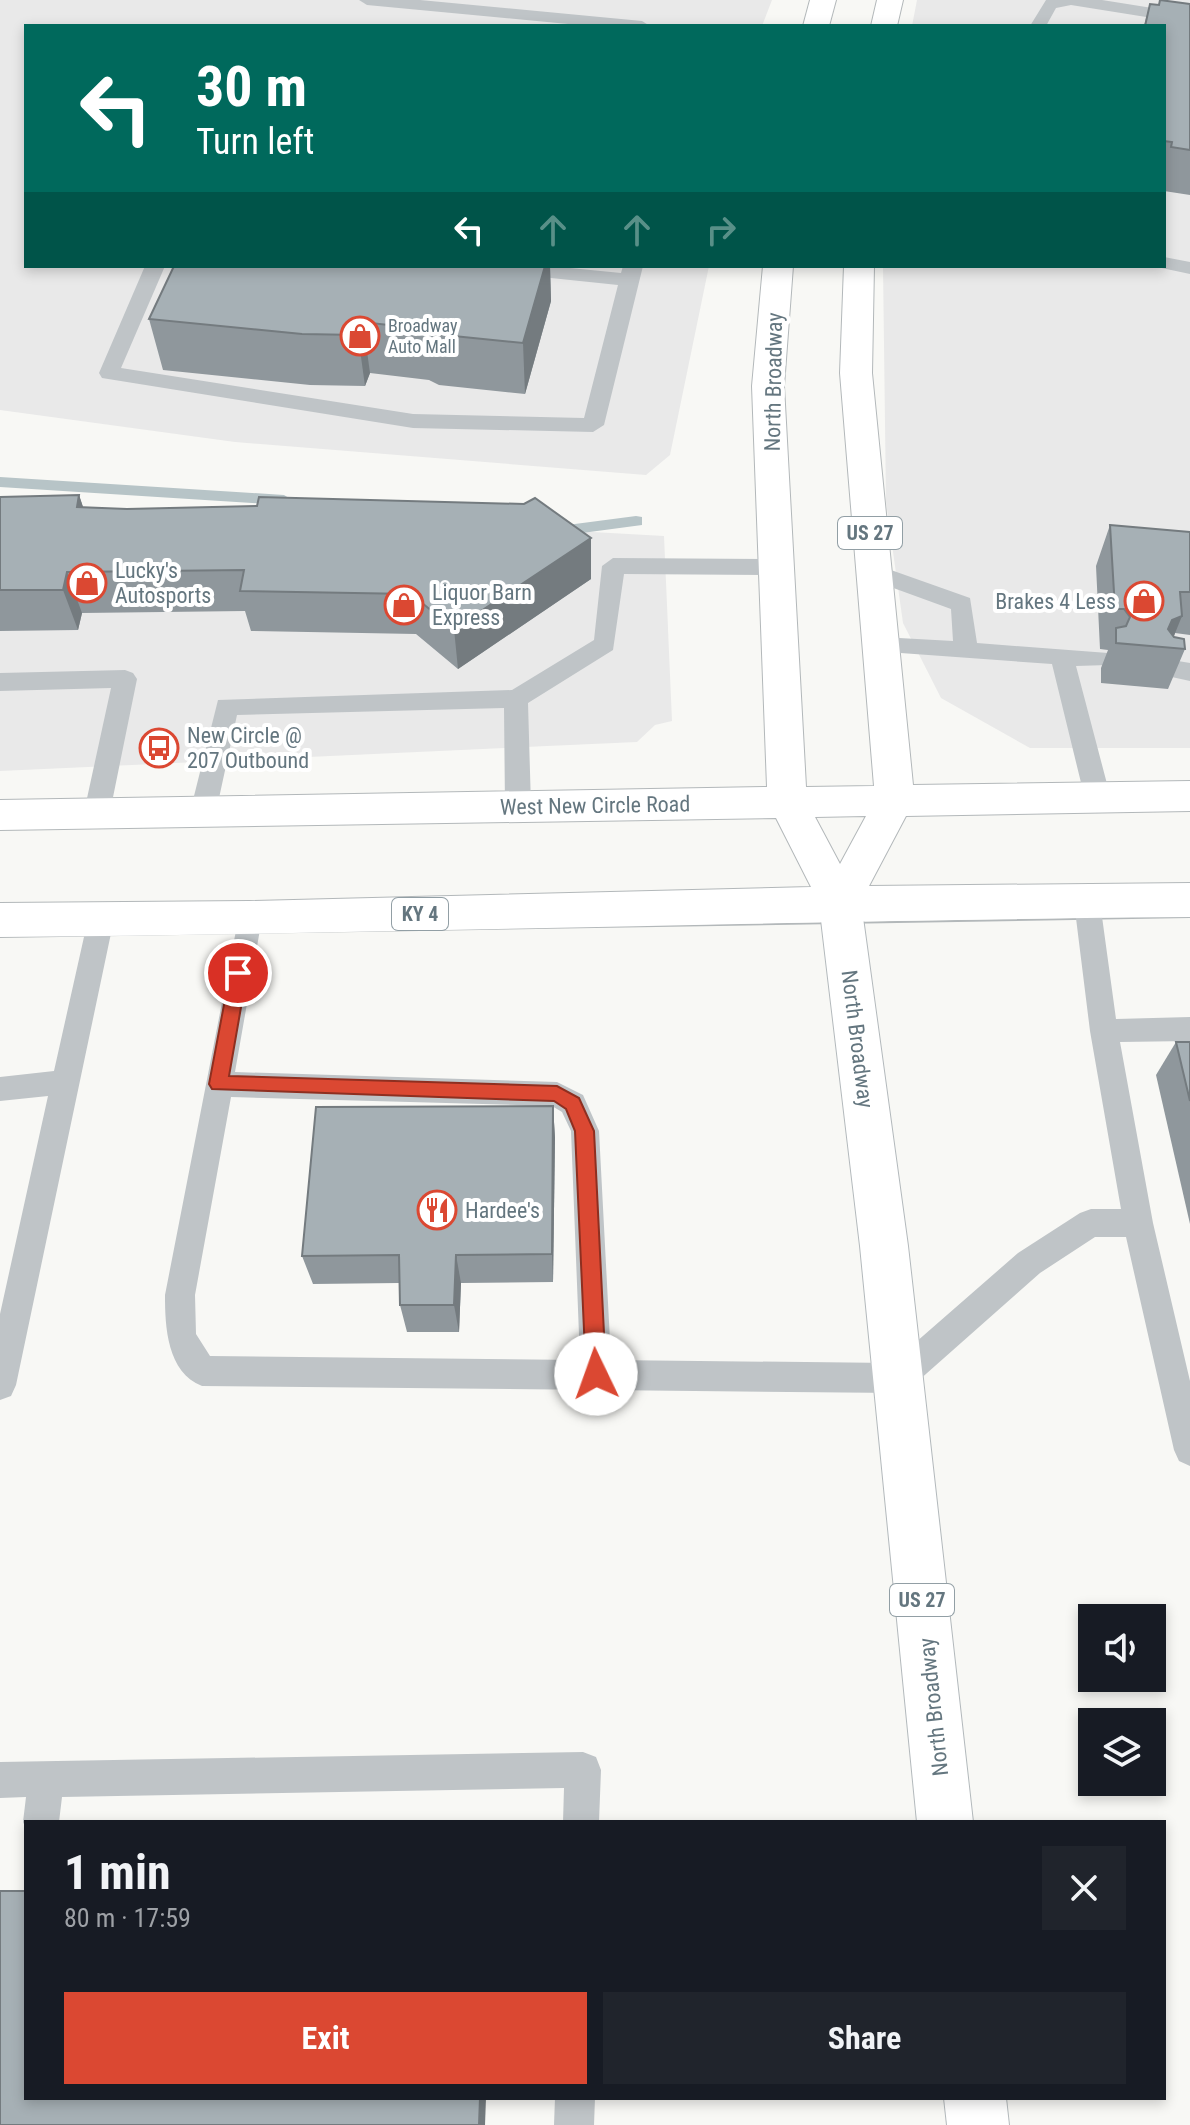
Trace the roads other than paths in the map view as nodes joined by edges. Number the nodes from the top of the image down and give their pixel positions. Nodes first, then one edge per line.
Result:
1 (367, 0) edge
2 (823, 0) edge
3 (890, 0) edge
4 (1190, 19) edge
5 (621, 24) edge
6 (817, 24) edge
7 (884, 24) edge
8 (1039, 24) edge
9 (1166, 263) edge
10 (154, 268) edge
11 (533, 268) edge
12 (778, 268) edge
13 (859, 268) edge
14 (1190, 268) edge
15 (632, 273) edge
16 (777, 567) junction
17 (874, 572) junction
18 (881, 645) junction
19 (966, 650) junction
20 (1062, 656) junction
21 (1100, 659) dead end
22 (0, 682) edge
23 (516, 699) junction
24 (1190, 796) edge
25 (895, 799) junction
26 (1098, 799) junction
27 (787, 801) junction
28 (518, 806) junction
29 (97, 812) junction
30 (203, 812) junction
31 (0, 815) edge
32 (1190, 900) edge
33 (1087, 902) junction
34 (840, 903) junction
35 (249, 918) junction
36 (101, 919) junction
37 (0, 920) edge
38 (1190, 1029) edge
39 (1104, 1031) junction
40 (65, 1082) junction
41 (218, 1084) junction
42 (0, 1089) edge
43 (1138, 1223) junction
44 (596, 1374) junction
45 (898, 1378) junction
46 (0, 1385) edge
47 (1190, 1450) edge
48 (0, 1780) edge
49 (46, 1780) junction
50 (41, 1820) edge
51 (581, 1820) edge
52 (945, 1820) edge
53 (575, 2100) edge
54 (975, 2100) edge
55 (574, 2125) edge
56 (978, 2125) edge

1 - 5 lane
2 - 6 main road
3 - 7 main road
4 - 8 lane
9 - 14 lane
10 - 15 lane
11 - 15 lane
12 - 16 main road, North Broadway / US 27
13 - 17 main road, US 27
16 - 23 lane
16 - 27 main road, North Broadway / US 27
17 - 18 main road, US 27
17 - 19 lane
18 - 19 lane
18 - 25 main road, US 27
19 - 20 lane
20 - 21 lane
20 - 26 lane
22 - 29 lane
23 - 28 lane
23 - 30 lane
24 - 26 main road, West New Circle Road
25 - 26 main road, West New Circle Road
25 - 27 main road, West New Circle Road
25 - 34 main road
27 - 28 main road, West New Circle Road
27 - 34 main road, North Broadway / US 27
28 - 30 main road, West New Circle Road
29 - 30 main road, West New Circle Road
29 - 31 main road, West New Circle Road
32 - 33 main road, KY 4
33 - 34 main road, KY 4
33 - 39 lane
34 - 35 main road, KY 4
34 - 45 main road, North Broadway / US 27
35 - 36 main road, KY 4
35 - 41 lane
36 - 37 main road, KY 4
36 - 40 lane
38 - 39 lane
39 - 43 lane
40 - 42 lane
40 - 46 lane
41 - 44 lane
41 - 44 lane
43 - 45 lane
43 - 47 lane
44 - 45 lane
45 - 52 main road, North Broadway / US 27
48 - 49 lane
49 - 50 lane
49 - 51 lane
53 - 55 lane
54 - 56 main road

